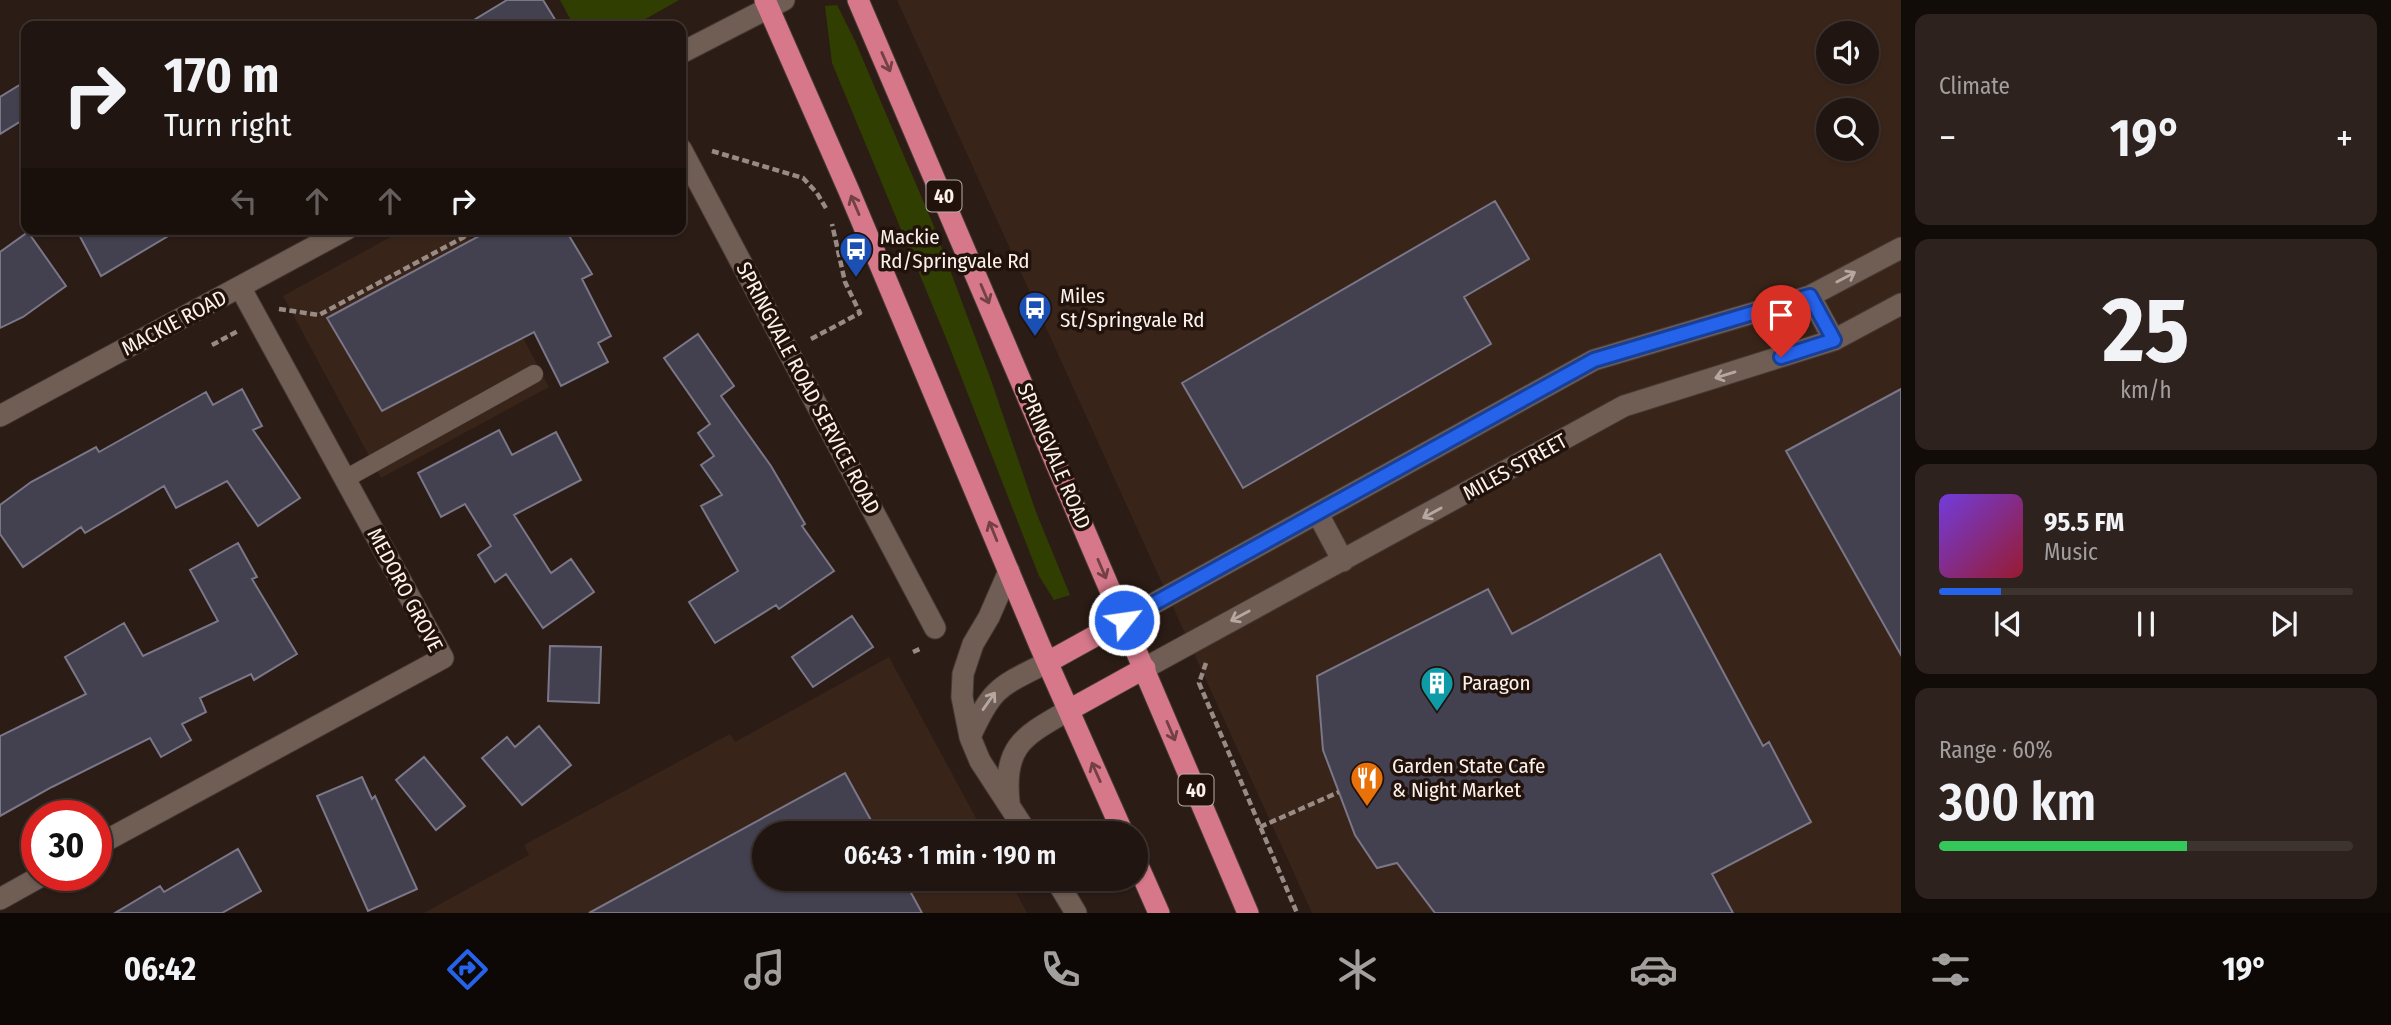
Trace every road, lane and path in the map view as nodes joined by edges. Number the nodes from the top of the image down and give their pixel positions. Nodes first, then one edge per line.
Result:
1 (858, 0) edge
2 (772, 3) edge
3 (686, 50) edge
4 (705, 149) dead end
5 (686, 158) edge
6 (336, 235) edge
7 (464, 235) edge
8 (1901, 248) edge
9 (240, 287) junction
10 (1810, 296) junction
11 (1901, 304) edge
12 (258, 321) junction
13 (1834, 340) junction
14 (212, 345) dead end
15 (788, 351) junction
16 (534, 374) dead end
17 (0, 416) edge
18 (345, 479) junction
19 (1318, 514) junction
20 (1343, 561) junction
21 (1009, 571) junction
22 (1124, 620) junction
23 (935, 628) dead end
24 (1208, 659) dead end
25 (1048, 662) junction
26 (1145, 668) junction
27 (1069, 710) junction
28 (970, 737) junction
29 (1339, 792) dead end
30 (1009, 802) junction
31 (1020, 821) edge
32 (1118, 821) edge
33 (1261, 827) junction
34 (112, 837) edge
35 (21, 887) edge
36 (1148, 888) edge
37 (1063, 891) edge
38 (0, 898) edge
39 (1076, 913) edge
40 (1159, 913) edge
41 (1248, 913) edge
42 (1297, 913) edge

1 -> 22 highway, SPRINGVALE ROAD / 40
2 - 3 street
21 -> 2 highway
4 - 15 path
5 - 15 street, SPRINGVALE ROAD SERVICE ROAD
6 - 9 street, MACKIE ROAD
7 - 12 path
10 -> 8 street
9 - 12 street, MEDORO GROVE
9 - 17 street, MACKIE ROAD
10 - 13 street
10 - 19 street
11 - 13 street, MILES STREET
12 - 14 path
12 - 18 street, MEDORO GROVE
13 -> 20 street, MILES STREET
15 - 23 street, SPRINGVALE ROAD SERVICE ROAD
16 - 18 lane
18 - 34 street, MEDORO GROVE
19 - 20 street
19 - 22 street
20 -> 26 street, MILES STREET
21 - 25 highway
21 - 28 street
22 - 25 highway
22 - 26 highway, SPRINGVALE ROAD / 40
24 - 33 path
25 - 27 highway
28 -> 25 street
26 - 27 highway
26 -> 41 highway, SPRINGVALE ROAD / 40
27 - 30 street
32 -> 27 highway
28 - 30 street
29 - 33 path
30 - 31 street
33 - 42 path
35 - 38 street
36 - 40 highway
37 - 39 street

